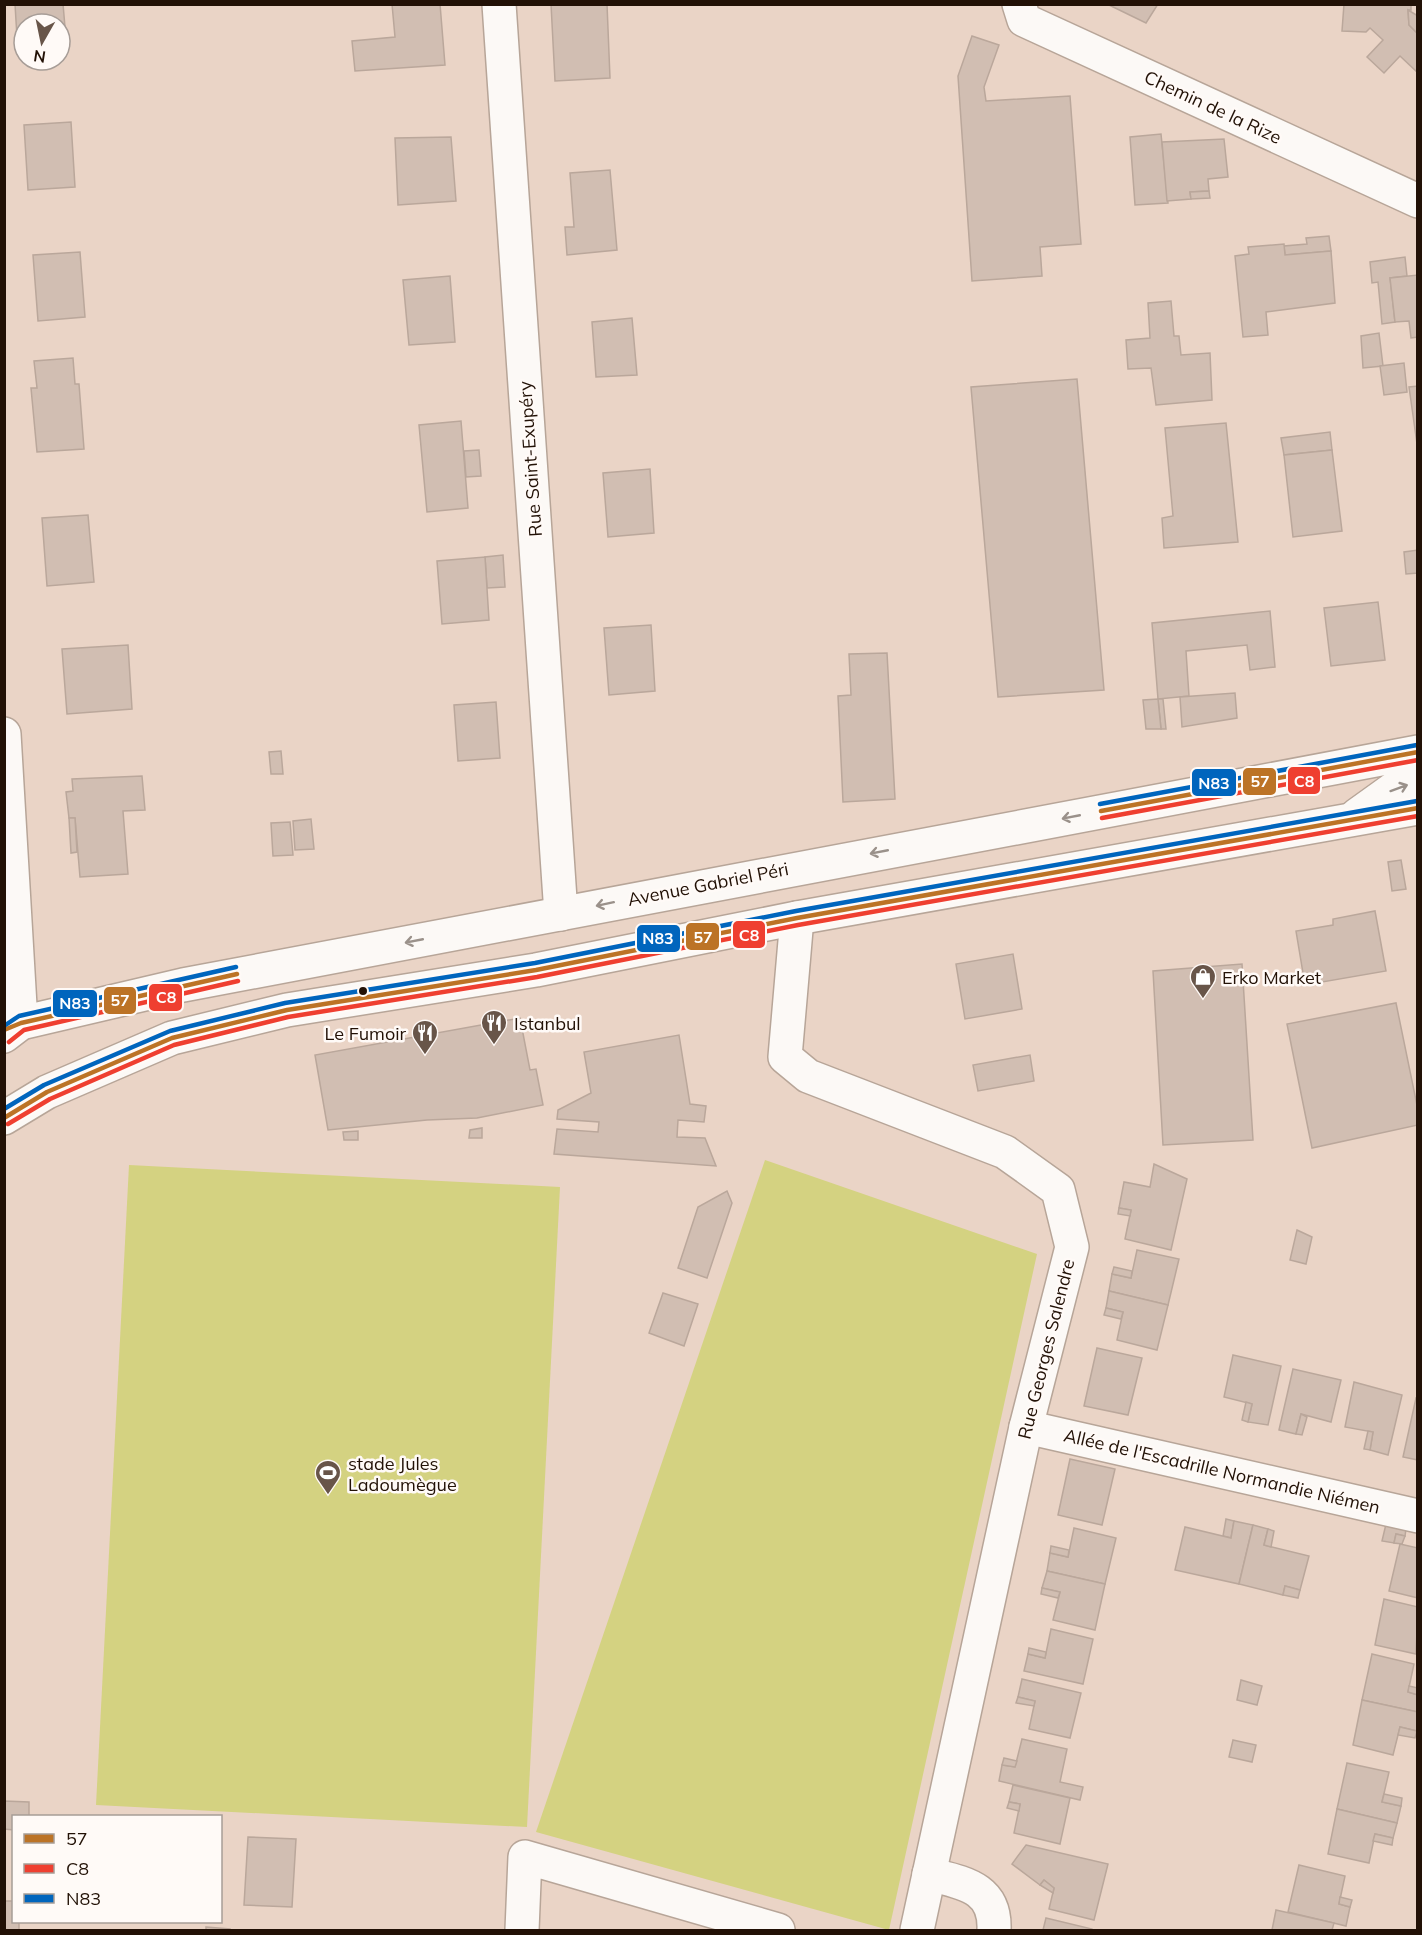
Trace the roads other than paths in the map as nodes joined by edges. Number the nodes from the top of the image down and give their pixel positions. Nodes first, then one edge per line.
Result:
1 (499, 4) edge
2 (1019, 4) edge
3 (1418, 201) edge
4 (4, 734) edge
5 (1418, 752) edge
6 (1418, 783) edge
7 (1418, 808) edge
8 (1348, 821) junction
9 (561, 915) junction
10 (797, 918) junction
11 (10, 1030) edge
12 (4, 1118) edge
13 (1026, 1427) junction
14 (1418, 1516) edge
15 (929, 1874) junction
16 (522, 1930) edge
17 (778, 1930) edge
18 (917, 1930) edge
19 (994, 1930) edge

1 - 9 street, Rue Saint-Exupéry
2 - 3 street, Chemin de la Rize
4 - 11 street
5 -> 9 street, Avenue Gabriel Péri
8 -> 6 street
7 - 8 street
8 - 10 street
9 -> 11 street, Avenue Gabriel Péri
10 - 12 street
10 - 13 street, Rue Georges Salendre
13 - 14 street, Allée de l'Escadrille Normandie Niémen
13 - 15 street, Rue Georges Salendre
15 - 18 street, Rue Georges Salendre
15 - 19 street
16 - 17 street

